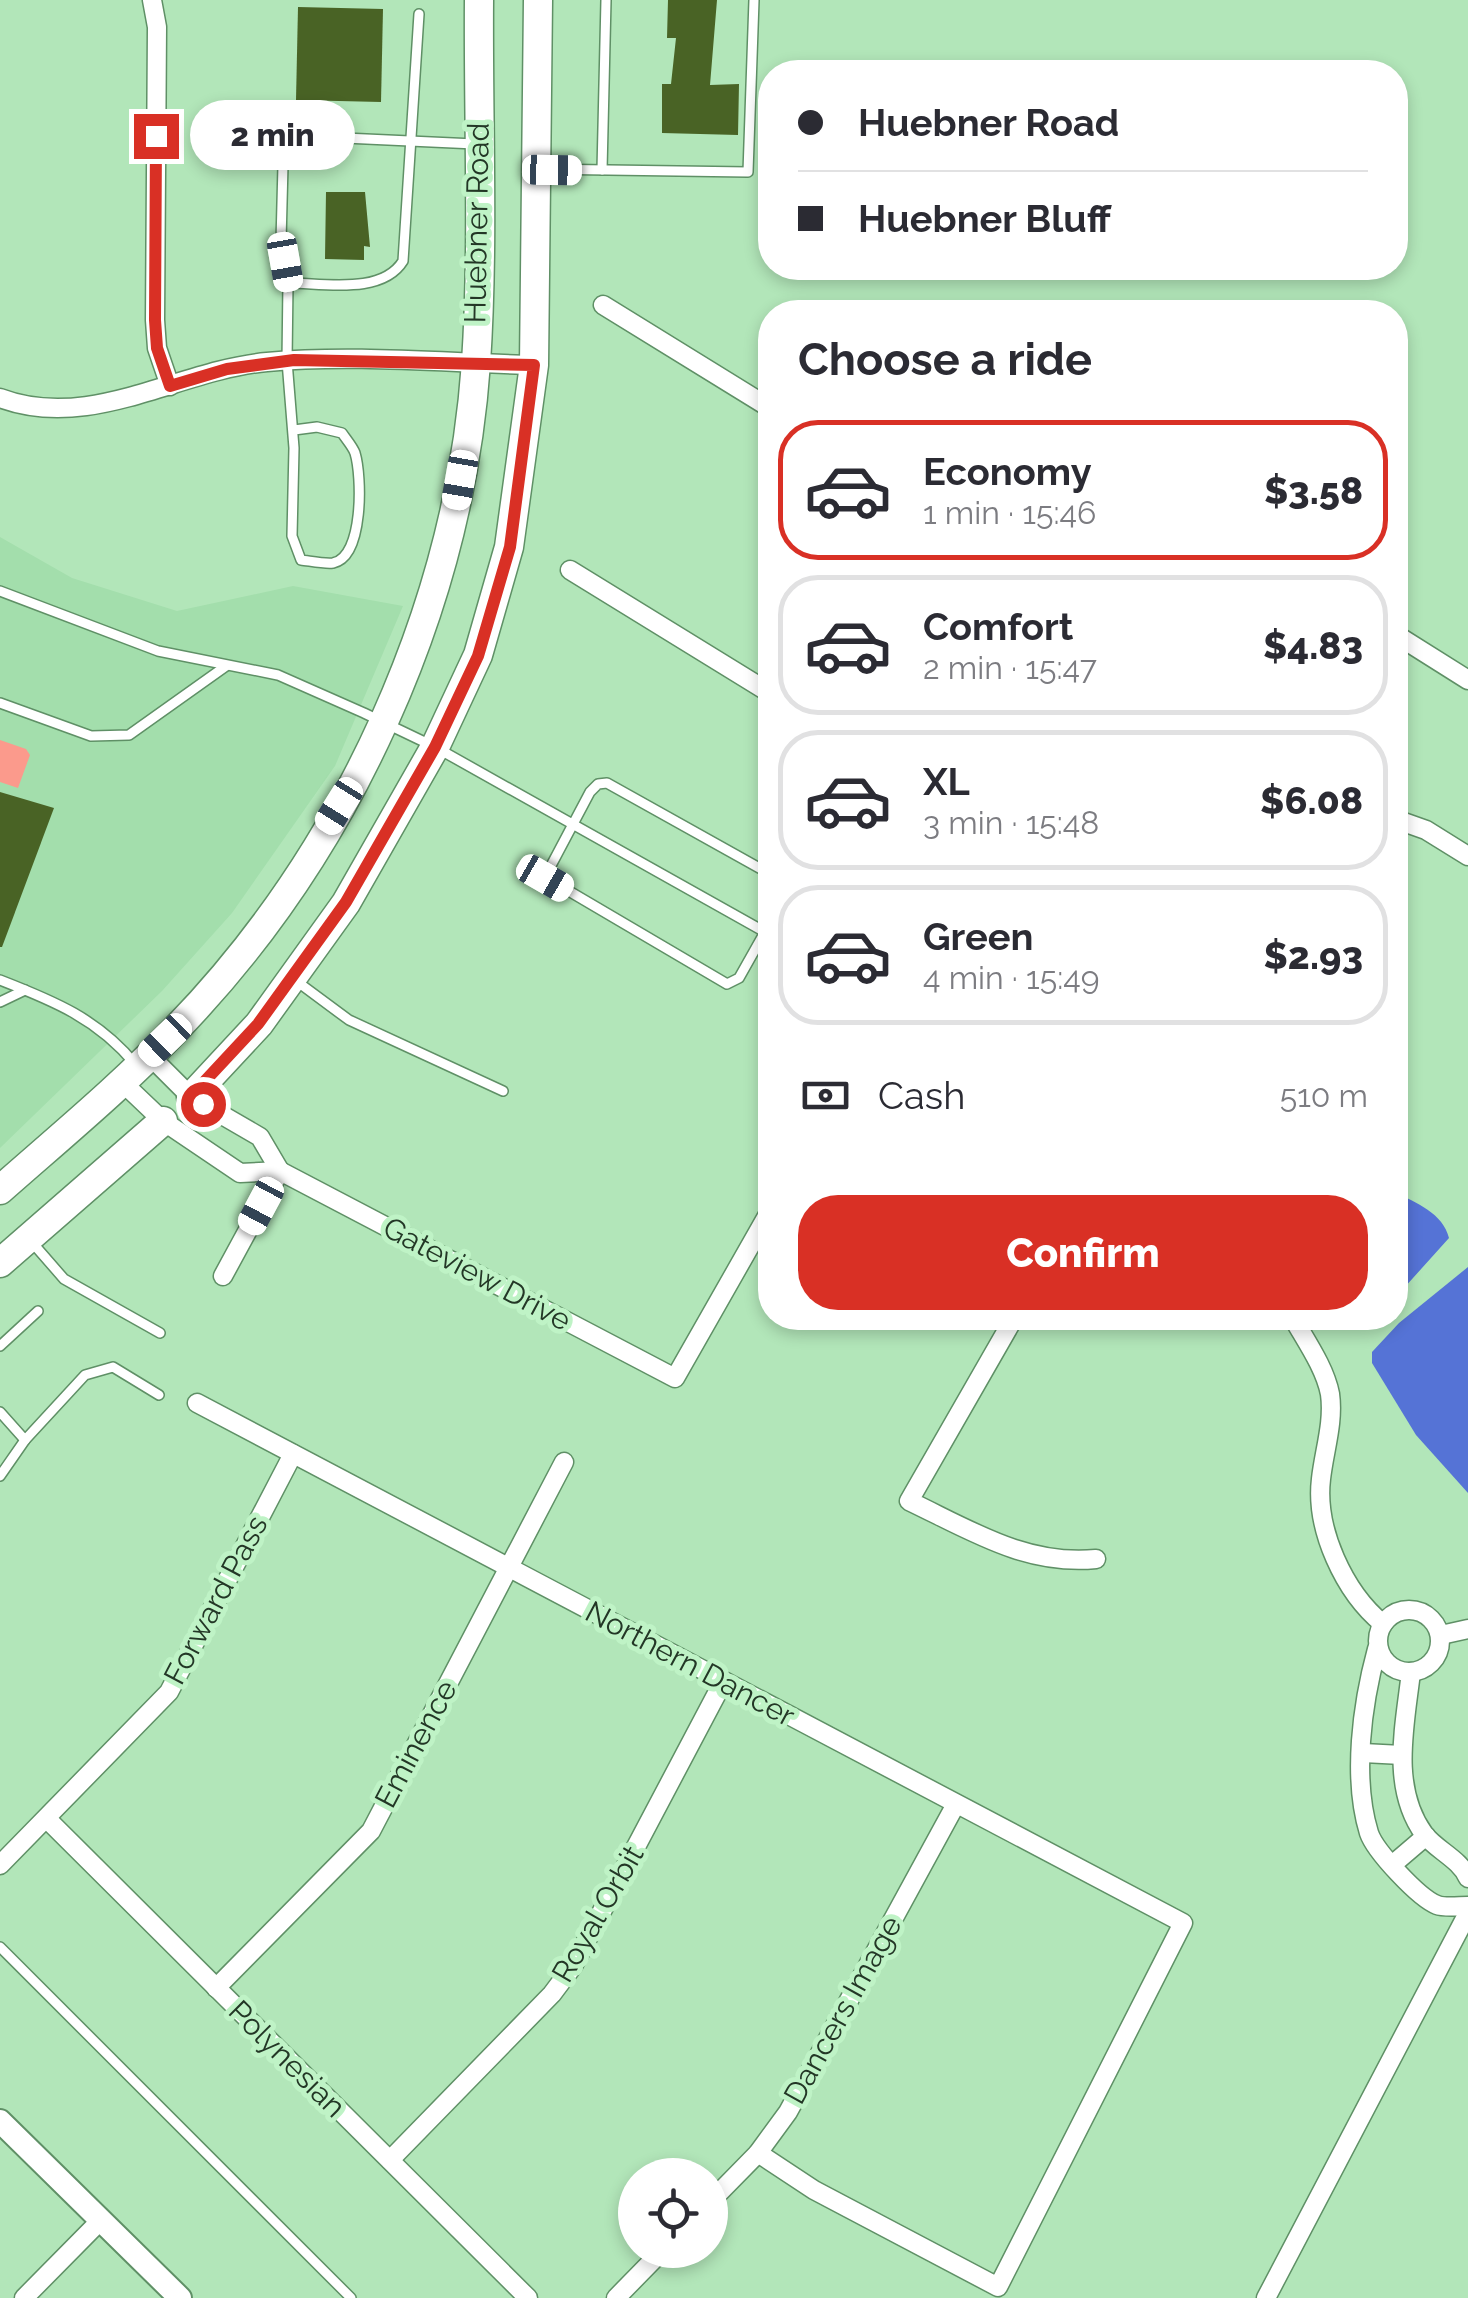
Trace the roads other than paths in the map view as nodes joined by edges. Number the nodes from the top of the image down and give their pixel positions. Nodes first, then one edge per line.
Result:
1 (152, 0) edge
2 (479, 0) edge
3 (538, 0) edge
4 (606, 0) edge
5 (754, 0) edge
6 (419, 14) dead end
7 (410, 141) junction
8 (478, 144) junction
9 (538, 170) junction
10 (602, 170) junction
11 (288, 283) junction
12 (603, 305) dead end
13 (287, 361) junction
14 (476, 364) junction
15 (534, 365) junction
16 (170, 386) junction
17 (0, 398) edge
18 (758, 401) edge
19 (294, 430) junction
20 (570, 570) dead end
21 (0, 591) edge
22 (1408, 642) edge
23 (226, 666) junction
24 (1468, 680) edge
25 (758, 685) edge
26 (0, 702) edge
27 (384, 721) junction
28 (435, 747) junction
29 (572, 824) junction
30 (1408, 824) edge
31 (1468, 856) edge
32 (758, 867) edge
33 (758, 922) edge
34 (758, 945) edge
35 (292, 978) junction
36 (0, 980) edge
37 (25, 990) junction
38 (0, 1002) edge
39 (136, 1068) junction
40 (503, 1091) dead end
41 (191, 1096) junction
42 (163, 1121) junction
43 (280, 1171) junction
44 (0, 1190) edge
45 (758, 1232) edge
46 (28, 1238) junction
47 (0, 1263) edge
48 (223, 1276) dead end
49 (38, 1310) dead end
50 (1007, 1330) edge
51 (1298, 1330) edge
52 (160, 1333) dead end
53 (0, 1346) edge
54 (159, 1396) dead end
55 (196, 1404) dead end
56 (0, 1412) edge
57 (24, 1440) junction
58 (292, 1454) junction
59 (564, 1462) dead end
60 (0, 1476) edge
61 (1096, 1558) dead end
62 (509, 1568) junction
63 (1383, 1624) junction
64 (1468, 1629) edge
65 (1440, 1636) junction
66 (1376, 1650) junction
67 (1410, 1672) junction
68 (723, 1682) junction
69 (1363, 1753) junction
70 (1402, 1755) junction
71 (956, 1804) junction
72 (46, 1820) junction
73 (1426, 1836) junction
74 (0, 1864) edge
75 (1392, 1865) junction
76 (1468, 1878) edge
77 (1468, 1910) edge
78 (0, 1948) edge
79 (216, 1988) junction
80 (0, 2121) edge
81 (758, 2153) junction
82 (390, 2160) junction
83 (728, 2184) edge
84 (101, 2220) junction
85 (645, 2268) edge
86 (24, 2298) edge
87 (180, 2298) edge
88 (351, 2298) edge
89 (528, 2298) edge
90 (616, 2298) edge
91 (1266, 2298) edge

1 - 16 street
2 - 8 main road, Huebner Road
3 - 9 main road, Huebner Road
4 - 10 lane
5 - 10 lane
6 - 7 lane
7 - 8 lane
7 - 11 lane
7 - 11 lane
8 - 14 main road, Huebner Road
9 - 10 lane
9 - 15 main road, Huebner Road
11 - 13 lane
12 - 18 street
13 - 14 street
13 - 16 street
13 - 19 lane
14 - 15 street
14 - 27 main road, Huebner Road
15 - 28 main road, Huebner Road
16 - 17 street
19 - 19 lane
20 - 25 street
21 - 23 lane
22 - 24 street
23 - 26 lane
23 - 27 lane
27 - 28 lane
27 - 39 main road, Huebner Road
28 - 29 lane
28 - 35 main road, Huebner Road
29 - 32 lane
29 - 33 lane
29 - 34 lane
30 - 31 street
35 - 40 lane
35 - 41 main road, Huebner Road
36 - 37 lane
37 - 38 lane
37 - 39 lane
39 - 41 street, Gateview Drive
39 - 42 street, Gateview Drive
39 - 44 main road, Huebner Road
41 - 43 street, Gateview Drive
42 - 43 street, Gateview Drive
42 - 46 main road
43 - 45 street, Gateview Drive
43 - 48 street
46 - 47 main road
46 - 52 lane
49 - 53 lane
50 - 61 street
51 - 63 street
54 - 57 lane
55 - 58 street, Northern Dancer
56 - 57 lane
57 - 60 lane
58 - 62 street, Northern Dancer
58 - 72 street, Forward Pass
59 - 62 street, Eminence
62 - 68 street, Northern Dancer
62 - 79 street, Eminence
63 - 65 street
63 - 66 street
64 - 65 street
65 - 67 street
66 - 67 street
66 - 69 street
67 - 70 street
68 - 71 street, Northern Dancer
68 - 82 street, Royal Orbit
69 - 70 street
69 - 75 street
70 - 73 street
71 - 81 street, Dancers Image
71 - 81 street, Northern Dancer
72 - 74 street, Forward Pass
72 - 79 street, Polynesian
73 - 75 street
73 - 76 street
75 - 77 street
77 - 91 street
78 - 88 lane
79 - 82 street, Polynesian
80 - 84 street
81 - 83 street, Dancers Image
82 - 89 street, Polynesian
84 - 86 street
84 - 87 street
85 - 90 street

